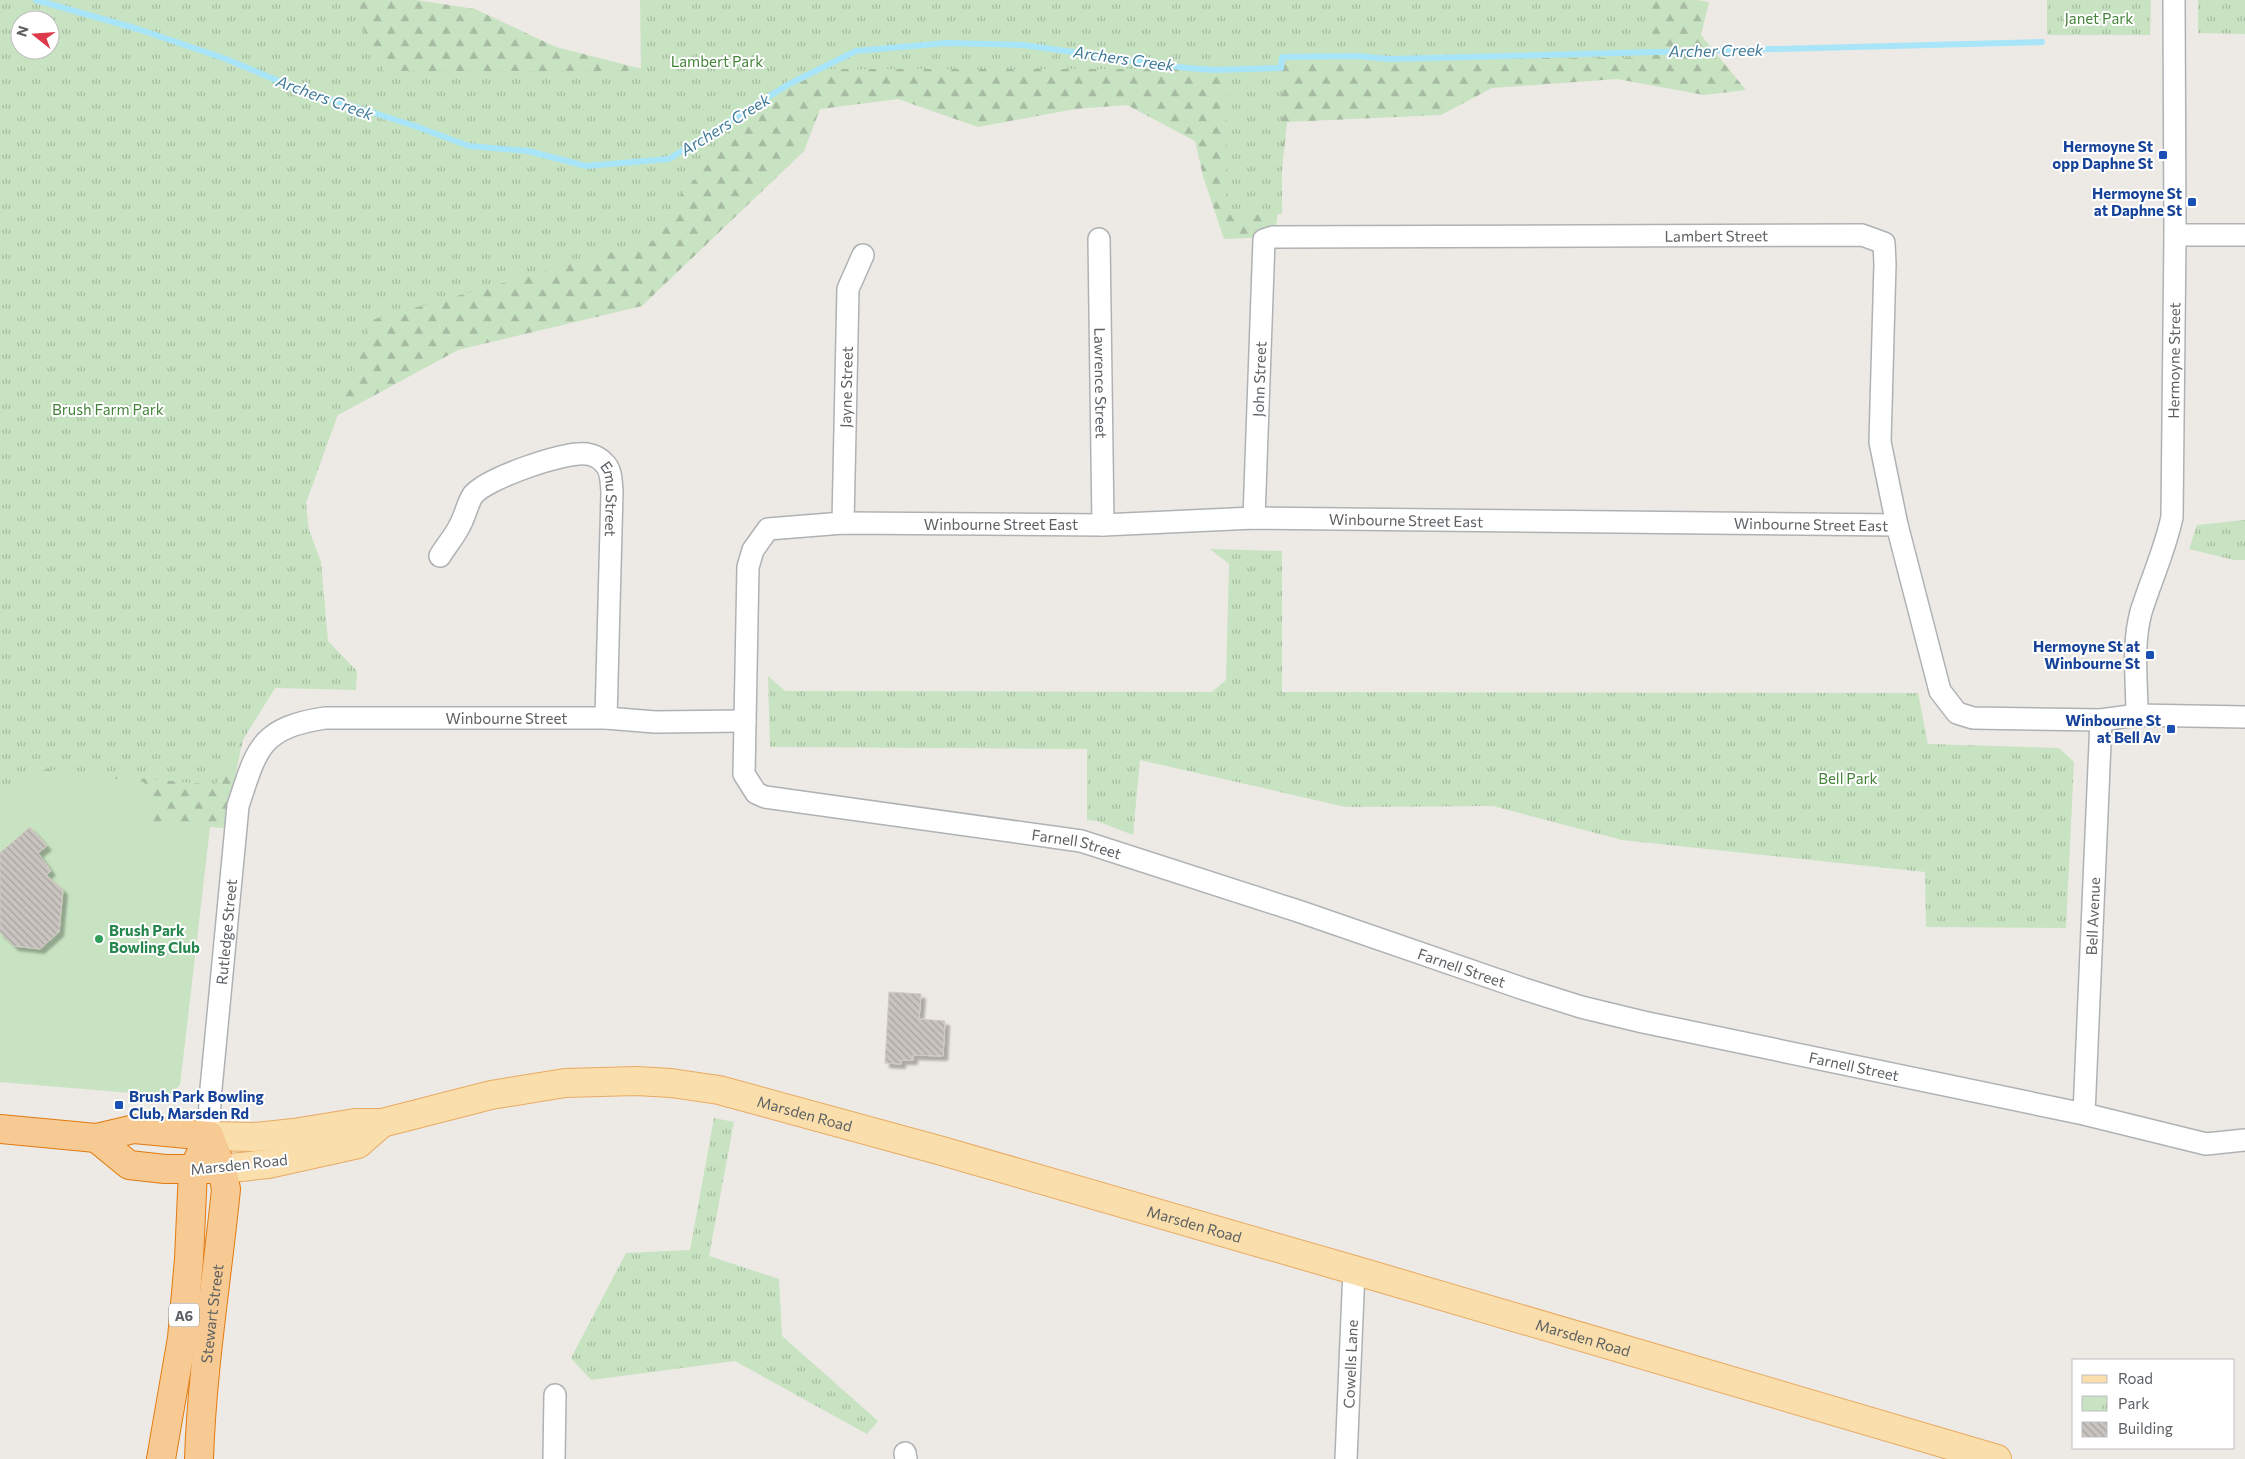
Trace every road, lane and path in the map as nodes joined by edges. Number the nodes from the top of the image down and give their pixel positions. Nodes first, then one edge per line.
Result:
1 (2174, 0) edge
2 (2175, 235) junction
3 (2245, 235) edge
4 (1100, 240) dead end
5 (1264, 240) joint
6 (863, 255) dead end
7 (1254, 518) junction
8 (843, 523) junction
9 (1103, 525) junction
10 (1897, 525) junction
11 (440, 556) dead end
12 (2137, 715) junction
13 (606, 718) junction
14 (2245, 718) edge
15 (2101, 720) junction
16 (745, 721) junction
17 (271, 735) joint
18 (2084, 1114) junction
19 (382, 1123) junction
20 (0, 1130) edge
21 (209, 1136) junction
22 (96, 1138) junction
23 (2245, 1140) edge
24 (222, 1169) junction
25 (193, 1170) junction
26 (1354, 1270) junction
27 (555, 1395) dead end
28 (161, 1459) edge
29 (199, 1459) edge
30 (554, 1459) edge
31 (1346, 1459) edge
32 (1997, 1459) edge

1 - 2 street, Hermoyne Street
2 - 3 street
2 - 12 street, Hermoyne Street
4 - 9 street, Lawrence Street
5 - 7 street, John Street
5 - 10 street, Lambert Street
6 - 8 street, Jayne Street
7 - 9 street, Winbourne Street East
7 - 10 street, Winbourne Street East
8 - 9 street, Winbourne Street East
8 - 16 street, Winbourne Street East
10 - 15 street, Winbourne Street East
11 - 13 street, Emu Street
12 - 14 street
12 - 15 street
13 - 16 street, Winbourne Street
13 - 17 street, Winbourne Street
15 - 18 street, Bell Avenue
16 - 18 street, Farnell Street
17 - 21 street, Rutledge Street
18 - 23 street, Farnell Street
19 - 21 main road, Marsden Road
19 - 24 main road, Marsden Road
19 - 26 main road, Marsden Road
20 - 22 highway, Marsden Road
21 - 22 highway, Marsden Road
21 - 24 highway, A6
21 - 25 highway, A6
22 - 25 highway, Marsden Road
24 - 25 highway, Marsden Road
24 - 29 highway, Stewart Street / A6
25 - 28 highway, Stewart Street / A6
26 - 31 street, Cowells Lane
26 - 32 main road, Marsden Road
27 - 30 street

